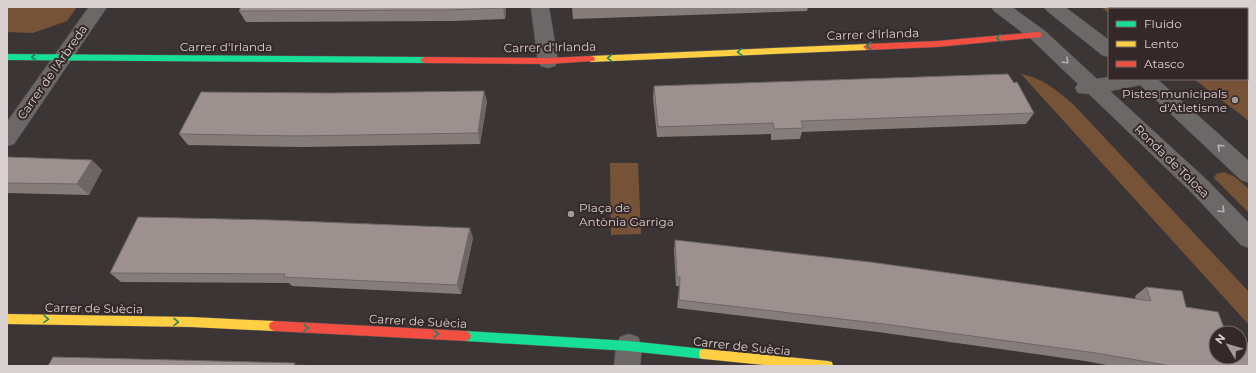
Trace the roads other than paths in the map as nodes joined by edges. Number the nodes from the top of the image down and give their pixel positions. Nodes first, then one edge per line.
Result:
1 (98, 7) edge
2 (540, 7) edge
3 (1000, 7) edge
4 (1053, 7) edge
5 (1038, 35) junction
6 (1108, 49) edge
7 (7, 57) edge
8 (62, 57) junction
9 (548, 61) junction
10 (1131, 80) edge
11 (1146, 80) edge
12 (1089, 87) junction
13 (7, 138) edge
14 (1249, 174) edge
15 (1249, 238) edge
16 (7, 319) edge
17 (628, 356) edge
18 (828, 366) edge

1 - 8 street, Carrer de l'Arbreda
2 - 9 street
3 - 5 street, Ronda de Tolosa
4 - 6 street
5 -> 9 street, Carrer d'Irlanda
5 -> 12 street, Ronda de Tolosa
8 -> 7 street, Carrer d'Irlanda
8 - 9 street, Carrer d'Irlanda
8 - 13 street, Carrer de l'Arbreda
10 - 12 street
14 -> 11 street
12 -> 15 street, Ronda de Tolosa
16 -> 17 street, Carrer de Suècia
17 - 18 street, Carrer de Suècia

